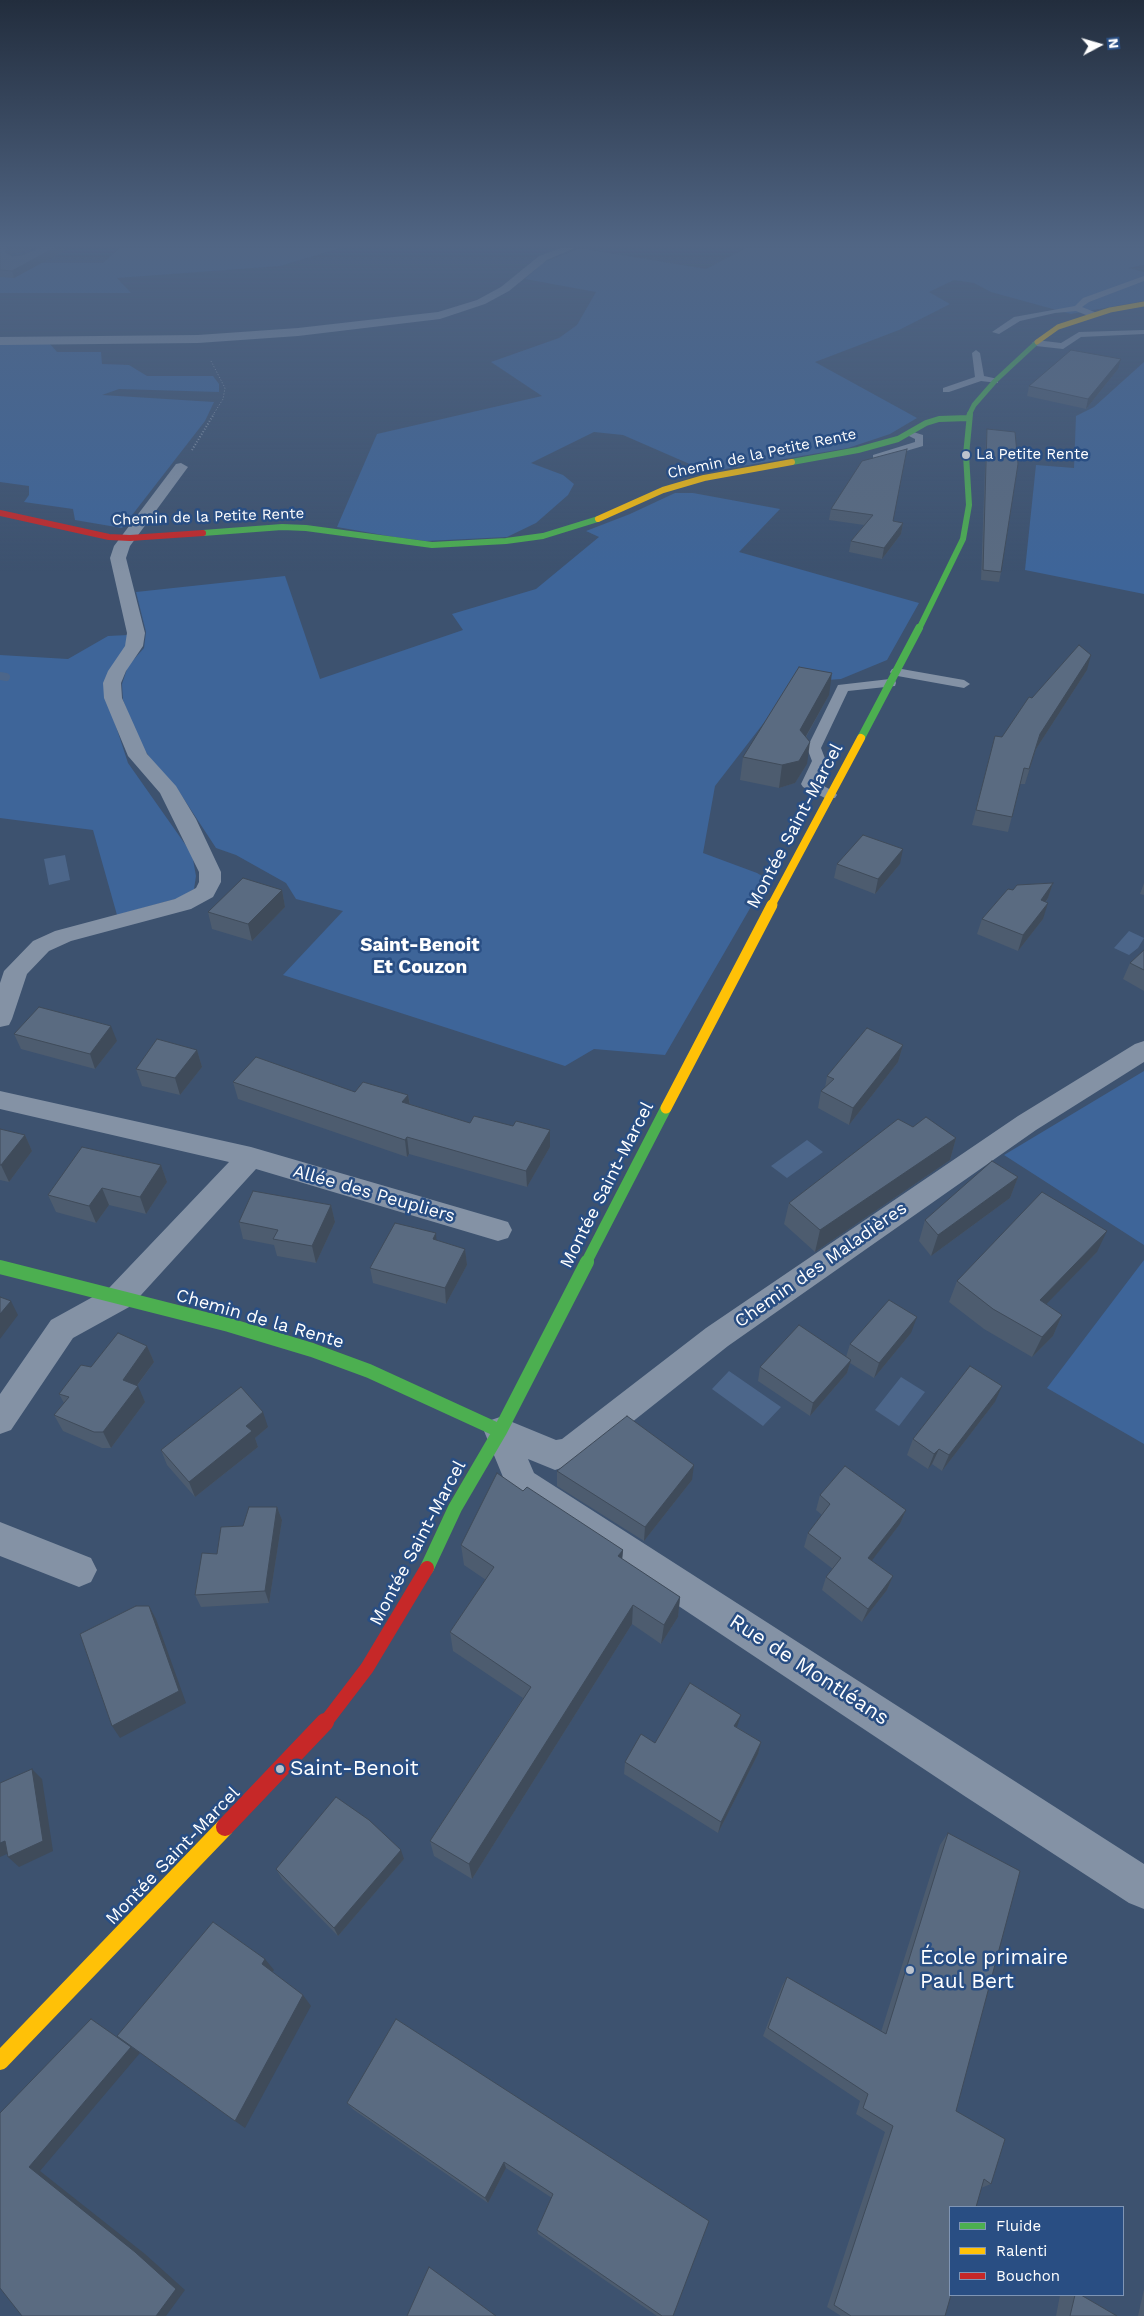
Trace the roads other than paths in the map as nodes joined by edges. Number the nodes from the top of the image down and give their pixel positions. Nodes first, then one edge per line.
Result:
1 (976, 356) edge
2 (1022, 356) edge
3 (980, 378) junction
4 (995, 381) junction
5 (946, 390) dead end
6 (968, 418) junction
7 (910, 434) junction
8 (876, 457) edge
9 (181, 468) road end
10 (0, 513) edge
11 (130, 538) junction
12 (893, 678) junction
13 (964, 684) dead end
14 (830, 795) junction
15 (0, 1018) edge
16 (1144, 1050) edge
17 (0, 1100) edge
18 (251, 1157) junction
19 (498, 1230) dead end
20 (0, 1267) edge
21 (120, 1297) junction
22 (0, 1420) edge
23 (500, 1431) junction
24 (0, 1538) edge
25 (79, 1570) dead end
26 (1144, 1888) edge
27 (0, 2062) edge

1 - 3 lane
2 - 4 main road, Montée Saint-Marcel
3 - 4 lane
3 - 5 lane
4 - 6 main road, Montée Saint-Marcel
6 - 7 main road, Chemin de la Petite Rente
6 - 12 main road, Montée Saint-Marcel
7 - 8 lane
7 - 11 main road, Chemin de la Petite Rente
9 - 11 street
10 - 11 main road, Chemin de la Petite Rente
11 - 15 street
12 - 13 lane
12 - 14 main road, Montée Saint-Marcel
12 - 14 lane
14 - 23 main road, Montée Saint-Marcel
16 - 23 street, Chemin des Maladières
17 - 18 street, Allée des Peupliers
18 - 19 street, Allée des Peupliers
18 - 21 street
20 - 21 main road, Chemin de la Rente
21 - 22 street
21 - 23 main road, Chemin de la Rente
23 - 26 street, Rue de Montléans
23 - 27 main road, Montée Saint-Marcel
24 - 25 street

